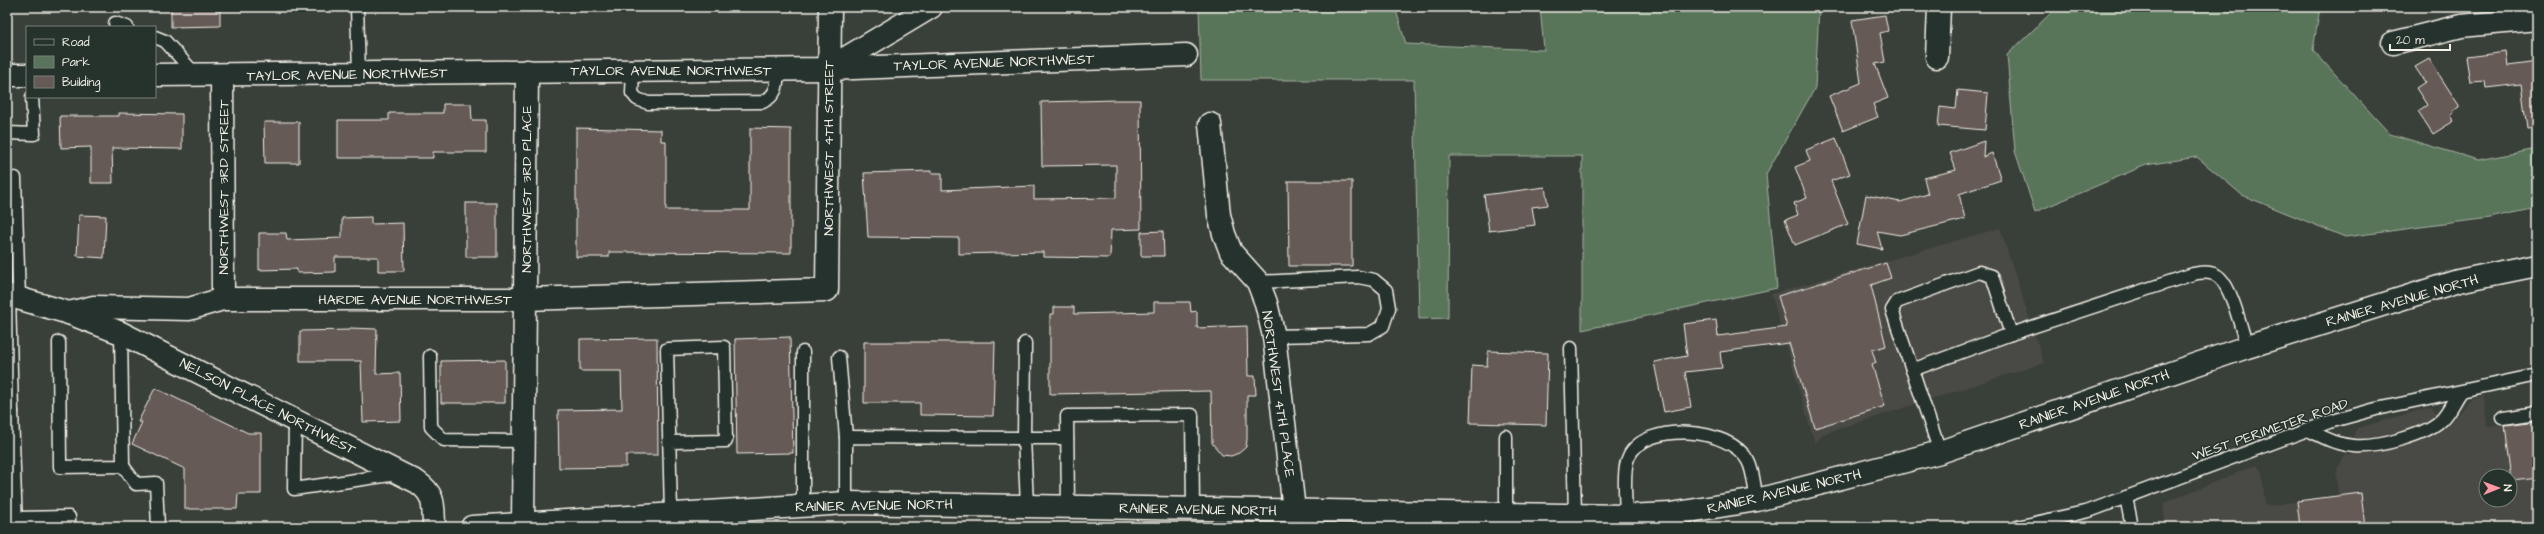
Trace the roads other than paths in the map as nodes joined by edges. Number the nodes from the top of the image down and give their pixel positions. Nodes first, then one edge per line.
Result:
1 (357, 7) edge
2 (830, 7) edge
3 (931, 7) edge
4 (1939, 7) edge
5 (2537, 19) edge
6 (115, 22) dead end
7 (125, 26) edge
8 (156, 37) edge
9 (2393, 43) dead end
10 (1186, 55) dead end
11 (1937, 57) dead end
12 (778, 69) junction
13 (828, 69) junction
14 (633, 70) junction
15 (527, 71) junction
16 (359, 73) junction
17 (7, 74) edge
18 (26, 74) edge
19 (156, 75) edge
20 (196, 75) junction
21 (222, 75) junction
22 (32, 98) edge
23 (1210, 124) dead end
24 (7, 133) edge
25 (15, 178) dead end
26 (12, 247) edge
27 (2537, 265) edge
28 (1258, 282) junction
29 (827, 290) joint
30 (12, 297) edge
31 (223, 298) junction
32 (525, 299) junction
33 (69, 313) junction
34 (121, 332) junction
35 (2011, 334) junction
36 (1274, 336) junction
37 (59, 342) dead end
38 (1025, 343) dead end
39 (2247, 347) junction
40 (1571, 348) dead end
41 (803, 352) dead end
42 (430, 356) dead end
43 (839, 357) dead end
44 (1912, 370) junction
45 (2537, 375) edge
46 (2460, 392) junction
47 (10, 413) edge
48 (2537, 413) edge
49 (2503, 418) dead end
50 (295, 420) junction
51 (2308, 430) junction
52 (1506, 436) dead end
53 (846, 437) junction
54 (1024, 438) junction
55 (1067, 438) junction
56 (522, 441) junction
57 (670, 442) junction
58 (1940, 452) junction
59 (122, 466) junction
60 (400, 473) junction
61 (2126, 497) junction
62 (1757, 500) junction
63 (846, 502) junction
64 (803, 505) junction
65 (1027, 506) junction
66 (1068, 506) junction
67 (1193, 509) junction
68 (1294, 510) junction
69 (671, 513) junction
70 (1506, 514) junction
71 (1575, 515) junction
72 (1626, 516) junction
73 (16, 523) edge
74 (523, 523) junction
75 (584, 523) edge
76 (2051, 523) edge
77 (69, 527) edge
78 (158, 527) edge
79 (434, 527) edge
80 (472, 527) edge
81 (2017, 527) edge
82 (2132, 527) edge

1 - 16 lane
2 - 13 street, NORTHWEST 4TH STREET
3 - 13 street
4 - 11 street
5 - 9 street
6 - 7 lane
8 - 20 lane
10 - 13 street, TAYLOR AVENUE NORTHWEST
12 - 13 street, TAYLOR AVENUE NORTHWEST
12 - 14 street, TAYLOR AVENUE NORTHWEST
12 - 14 lane
13 - 29 street, NORTHWEST 4TH STREET
14 - 15 street, TAYLOR AVENUE NORTHWEST
15 - 16 street, TAYLOR AVENUE NORTHWEST
15 - 32 street, NORTHWEST 3RD PLACE
16 - 21 street, TAYLOR AVENUE NORTHWEST
17 - 18 street
19 - 20 street, TAYLOR AVENUE NORTHWEST
20 - 21 street, TAYLOR AVENUE NORTHWEST
21 - 31 street, NORTHWEST 3RD STREET
22 - 24 lane
23 - 28 street, NORTHWEST 4TH PLACE
25 - 26 lane
26 - 30 lane
27 - 39 street, RAINIER AVENUE NORTH
28 - 36 street, NORTHWEST 4TH PLACE
28 - 36 lane
29 - 32 street, HARDIE AVENUE NORTHWEST
30 - 33 street, HARDIE AVENUE NORTHWEST
30 - 47 lane
31 - 32 street, HARDIE AVENUE NORTHWEST
31 - 33 street, HARDIE AVENUE NORTHWEST
32 - 56 street, NORTHWEST 3RD PLACE
33 - 34 street, NELSON PLACE NORTHWEST
34 - 50 street, NELSON PLACE NORTHWEST
34 - 59 lane
35 - 39 lane
35 - 44 lane
35 - 44 lane
36 - 68 street, NORTHWEST 4TH PLACE
37 - 59 lane
38 - 54 lane
39 - 58 street, RAINIER AVENUE NORTH
40 - 71 lane
41 - 64 lane
42 - 56 lane
43 - 53 lane
44 - 58 lane
45 - 46 lane, WEST PERIMETER ROAD
46 - 51 lane, WEST PERIMETER ROAD
46 - 51 lane
47 - 73 lane
48 - 49 lane
50 - 60 street, NELSON PLACE NORTHWEST
50 - 60 lane
51 - 61 lane, WEST PERIMETER ROAD
52 - 70 lane
53 - 54 lane
53 - 63 lane
54 - 55 lane
54 - 65 lane
55 - 66 lane
55 - 67 lane
56 - 74 street, NORTHWEST 3RD PLACE
57 - 57 lane
57 - 69 lane
58 - 62 street, RAINIER AVENUE NORTH
59 - 78 lane
60 - 79 street, NELSON PLACE NORTHWEST
61 - 76 lane, WEST PERIMETER ROAD
61 - 82 lane
62 - 72 street, RAINIER AVENUE NORTH
62 - 72 lane
63 - 64 street, RAINIER AVENUE NORTH
63 - 65 street, RAINIER AVENUE NORTH
64 - 69 street, RAINIER AVENUE NORTH
65 - 66 street, RAINIER AVENUE NORTH
66 - 67 street, RAINIER AVENUE NORTH
67 - 68 street, RAINIER AVENUE NORTH
68 - 70 street, RAINIER AVENUE NORTH
69 - 75 street, RAINIER AVENUE NORTH
70 - 71 street, RAINIER AVENUE NORTH
71 - 72 street, RAINIER AVENUE NORTH
73 - 77 lane
74 - 75 street, RAINIER AVENUE NORTH
74 - 80 street, RAINIER AVENUE NORTH
76 - 81 lane, WEST PERIMETER ROAD

